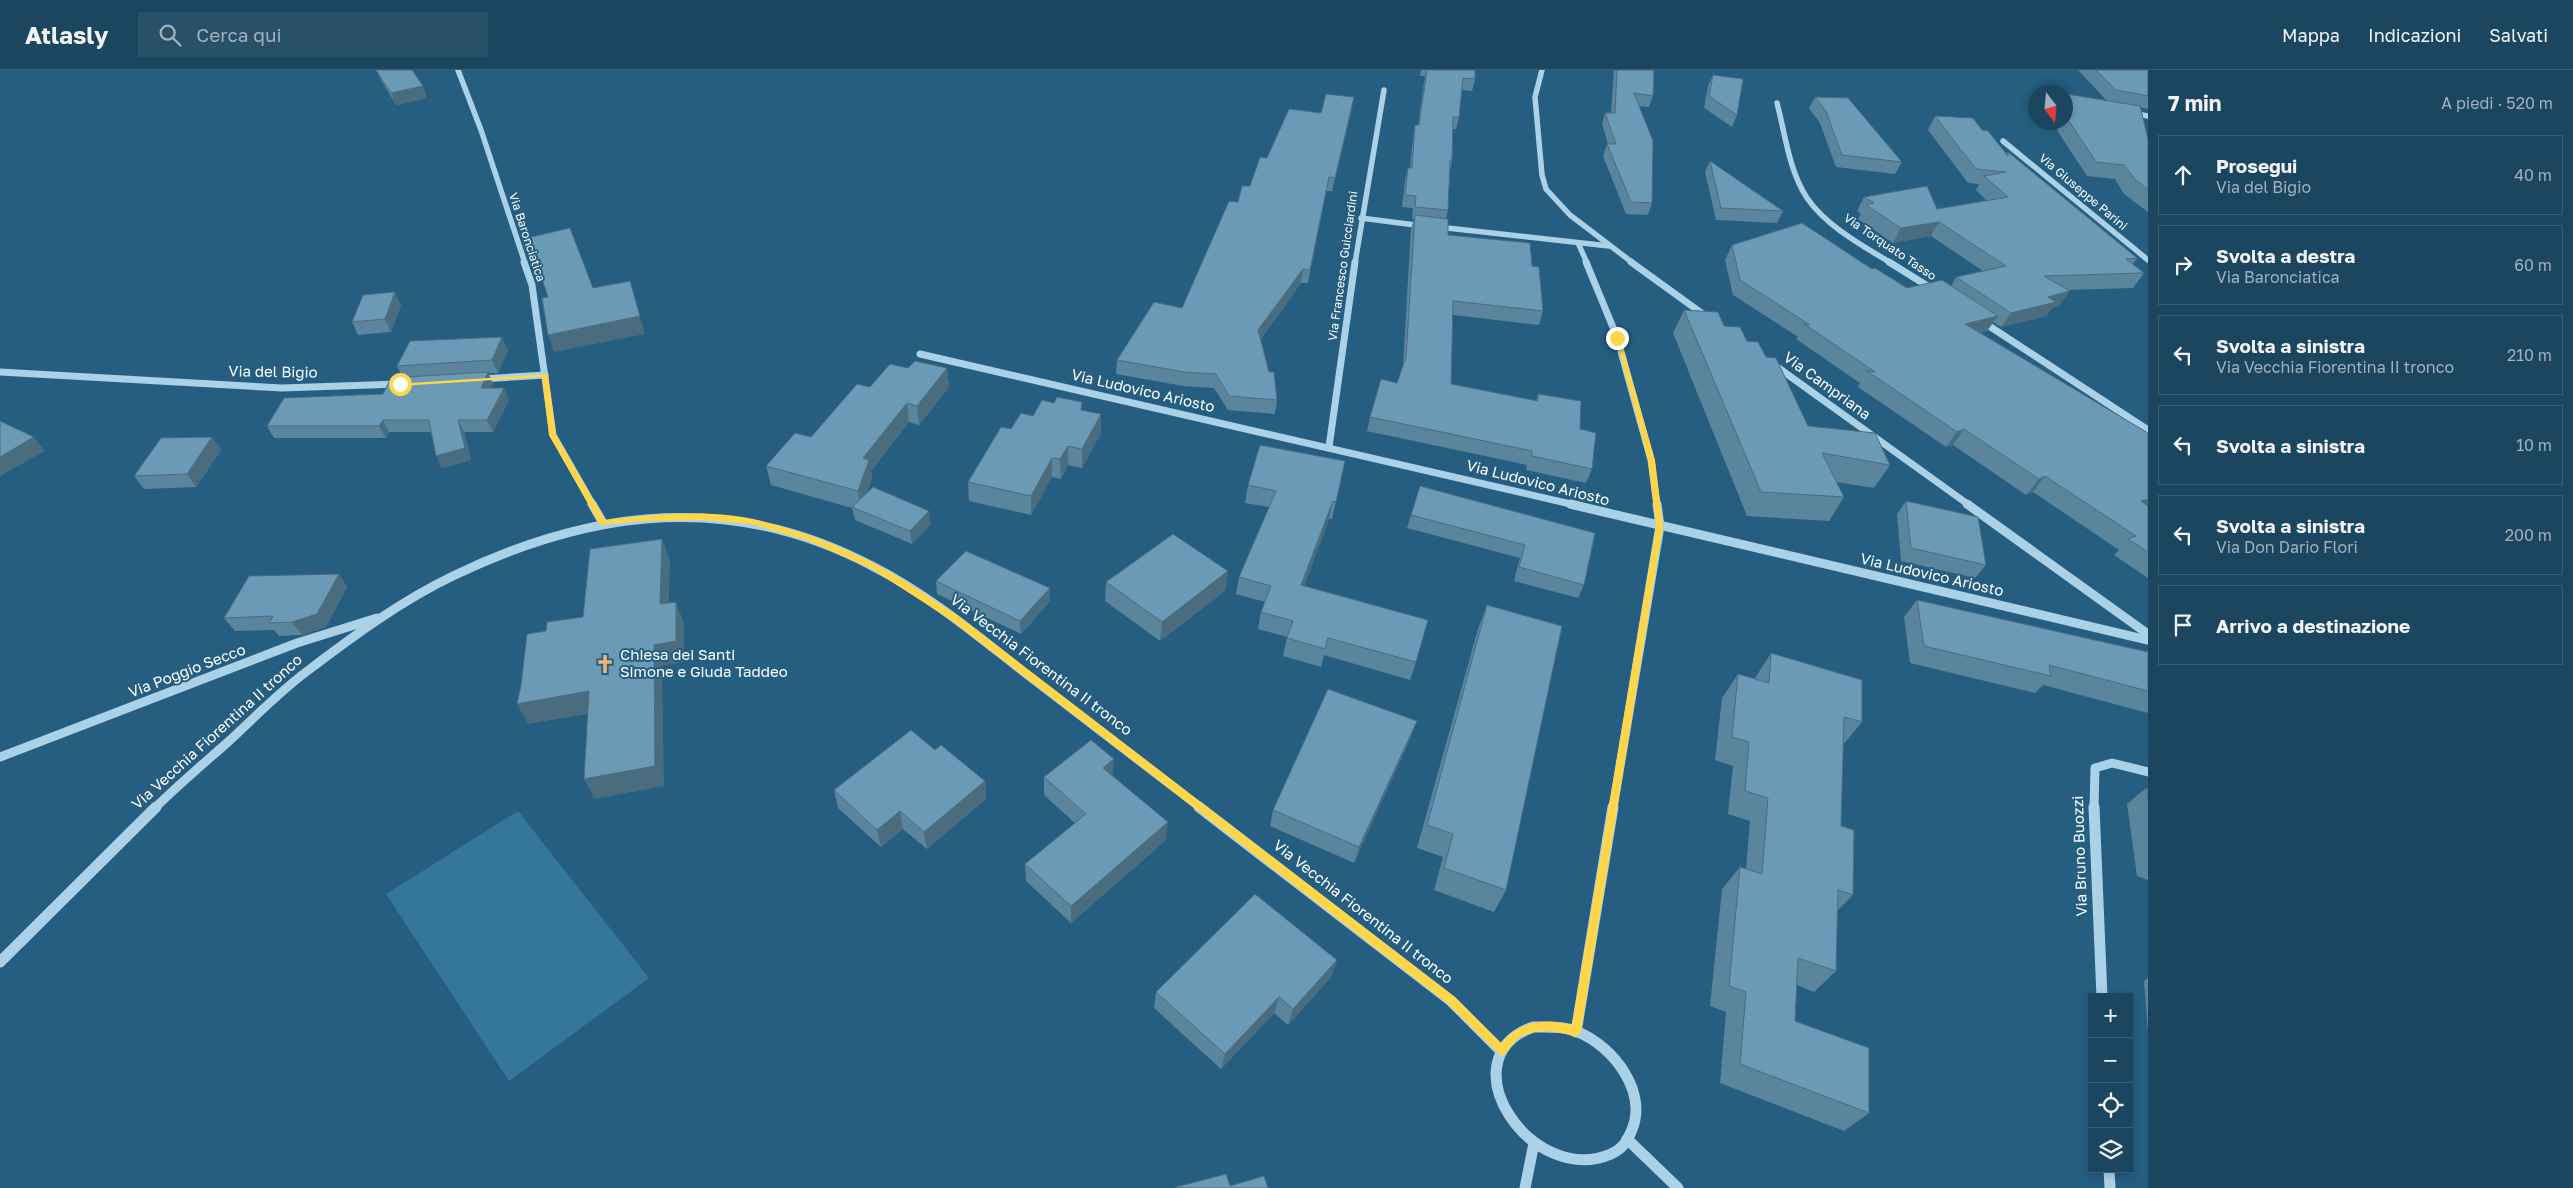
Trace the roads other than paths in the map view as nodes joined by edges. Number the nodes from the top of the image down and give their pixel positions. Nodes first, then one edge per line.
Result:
1 (458, 70) edge
2 (1542, 70) edge
3 (1384, 90) dead end
4 (1777, 103) dead end
5 (2120, 111) edge
6 (2148, 116) edge
7 (2003, 141) dead end
8 (1361, 218) junction
9 (1579, 245) junction
10 (1609, 246) junction
11 (2148, 260) edge
12 (1942, 295) edge
13 (1975, 317) edge
14 (1718, 324) edge
15 (920, 354) dead end
16 (1767, 360) edge
17 (0, 372) edge
18 (545, 375) junction
19 (468, 380) edge
20 (410, 384) edge
21 (2148, 430) edge
22 (1329, 447) junction
23 (603, 523) junction
24 (1660, 526) junction
25 (386, 615) junction
26 (2148, 634) edge
27 (2148, 640) edge
28 (0, 757) edge
29 (2148, 772) edge
30 (0, 962) edge
31 (2102, 993) edge
32 (1576, 1032) junction
33 (1501, 1051) junction
34 (1627, 1139) junction
35 (1534, 1143) junction
36 (2109, 1173) edge
37 (1525, 1188) edge
38 (1678, 1188) edge
39 (2110, 1188) edge

1 - 18 street, Via Baronciatica
2 - 10 street
3 - 8 street, Via Francesco Guicciardini
4 - 12 street, Via Torquato Tasso
5 - 6 street
7 - 11 street, Via Giuseppe Parini
8 - 9 street
8 - 22 street, Via Francesco Guicciardini
9 - 10 street
9 - 24 street
10 - 14 street
13 - 21 street
15 - 22 street, Via Ludovico Ariosto
16 - 26 street, Via Campriana
17 - 20 street, Via del Bigio
18 - 19 street
18 - 23 street, Via Baronciatica
22 - 24 street, Via Ludovico Ariosto
23 - 25 street, Via Vecchia Fiorentina II tronco
23 - 33 street, Via Vecchia Fiorentina II tronco
24 - 27 street, Via Ludovico Ariosto
24 - 32 street
25 - 28 street, Via Poggio Secco
25 - 30 street, Via Vecchia Fiorentina II tronco
29 - 31 street, Via Bruno Buozzi
32 - 33 street
32 - 34 street
33 - 35 street
34 - 35 street
34 - 38 street
35 - 37 street
36 - 39 street

